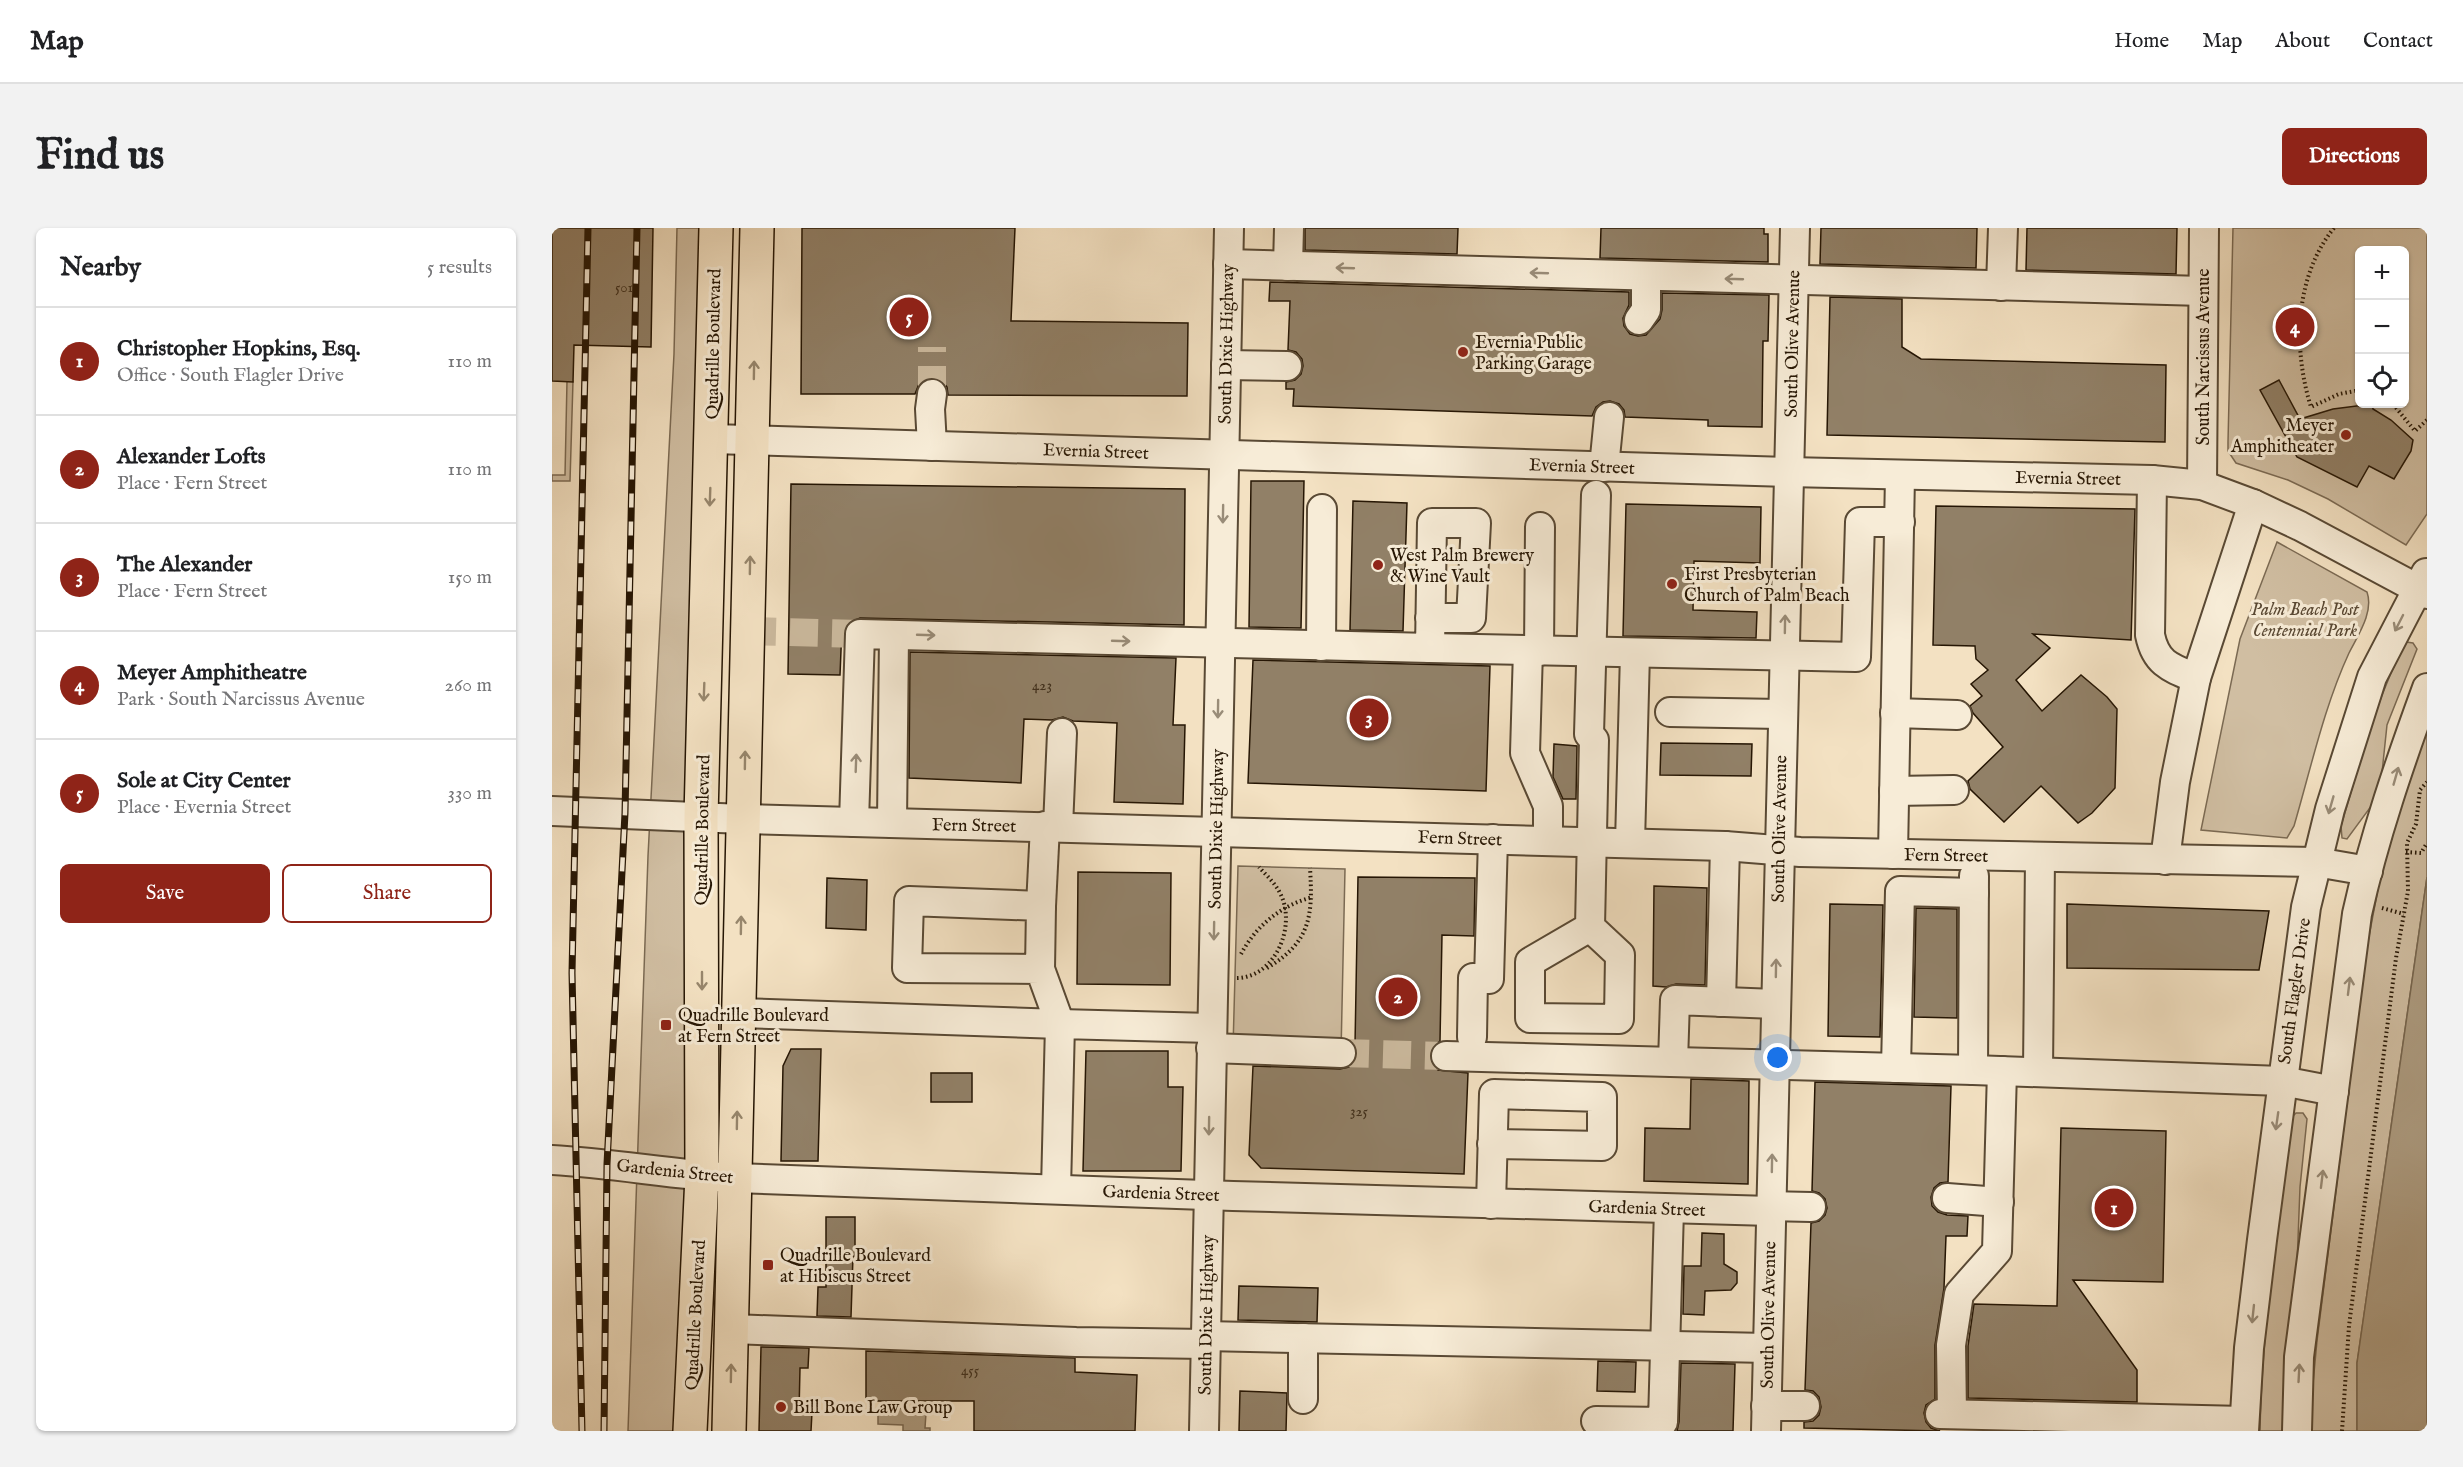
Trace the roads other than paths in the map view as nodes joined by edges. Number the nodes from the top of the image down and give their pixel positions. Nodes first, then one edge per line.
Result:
1 (716, 228) edge
2 (757, 228) edge
3 (1229, 228) edge
4 (1289, 228) edge
5 (1795, 228) edge
6 (2003, 228) edge
7 (2204, 228) edge
8 (1228, 264) junction
9 (1288, 266) junction
10 (1646, 276) junction
11 (1793, 281) junction
12 (2001, 286) junction
13 (2203, 291) junction
14 (1639, 320) dead end
15 (1226, 365) junction
16 (1287, 366) dead end
17 (932, 394) tunnel mouth
18 (1609, 417) dead end
19 (712, 439) junction
20 (753, 440) junction
21 (932, 446) junction
22 (1224, 455) junction
23 (1604, 466) junction
24 (1788, 472) junction
25 (1900, 475) junction
26 (2152, 480) junction
27 (2202, 485) junction
28 (1596, 495) dead end
29 (2253, 504) junction
30 (1322, 509) dead end
31 (1900, 522) junction
32 (1540, 527) dead end
33 (2423, 585) edge
34 (1430, 618) dead end
35 (894, 634) junction
36 (1220, 643) junction
37 (1321, 646) junction
38 (1430, 648) junction
39 (1533, 650) junction
40 (1592, 652) junction
41 (1635, 653) junction
42 (1784, 656) junction
43 (2196, 678) junction
44 (2427, 688) edge
45 (1670, 712) dead end
46 (1895, 713) junction
47 (1782, 714) junction
48 (1957, 715) dead end
49 (1062, 733) dead end
50 (1954, 790) dead end
51 (1894, 791) junction
52 (552, 811) edge
53 (701, 817) junction
54 (743, 819) junction
55 (854, 822) junction
56 (892, 823) junction
57 (1052, 827) junction
58 (1216, 831) junction
59 (1493, 839) junction
60 (1548, 841) junction
61 (1590, 842) junction
62 (1630, 843) junction
63 (1725, 846) junction
64 (1779, 851) junction
65 (1893, 854) junction
66 (1974, 855) junction
67 (2040, 857) junction
68 (2165, 860) junction
69 (2316, 862) junction
70 (2368, 871) junction
71 (1974, 893) junction
72 (1041, 906) junction
73 (1590, 927) dead end
74 (1040, 969) junction
75 (1721, 1002) junction
76 (1775, 1004) junction
77 (739, 1013) junction
78 (1060, 1024) junction
79 (1472, 1037) dead end
80 (1211, 1038) junction
81 (1341, 1053) tunnel mouth
82 (1446, 1056) tunnel mouth
83 (1672, 1062) junction
84 (1774, 1065) junction
85 (1896, 1068) junction
86 (1973, 1070) junction
87 (2002, 1071) junction
88 (2038, 1072) junction
89 (2282, 1082) junction
90 (2334, 1091) junction
91 (1492, 1144) dead end
92 (552, 1161) edge
93 (702, 1176) junction
94 (735, 1178) junction
95 (1056, 1190) junction
96 (1208, 1195) junction
97 (1947, 1198) dead end
98 (1999, 1202) junction
99 (1491, 1204) junction
100 (1811, 1207) dead end
101 (1670, 1209) junction
102 (1771, 1209) junction
103 (732, 1329) junction
104 (1303, 1338) junction
105 (1205, 1340) junction
106 (1666, 1346) junction
107 (1767, 1348) junction
108 (1303, 1399) dead end
109 (1805, 1406) dead end
110 (1766, 1418) edge
111 (1596, 1421) dead end
112 (2244, 1426) edge
113 (690, 1431) edge
114 (729, 1431) edge
115 (1204, 1431) edge
116 (2297, 1431) edge

1 - 19 main road, Quadrille Boulevard
20 -> 2 main road, Quadrille Boulevard
3 - 8 street, South Dixie Highway
4 - 9 street
5 - 11 street, South Olive Avenue
6 - 12 street
7 - 13 street, South Narcissus Avenue
8 - 9 street
8 - 15 street, South Dixie Highway
10 -> 9 street
11 -> 10 street
10 - 14 street
11 - 12 street
11 - 24 street, South Olive Avenue
12 - 13 street
13 - 27 street, South Narcissus Avenue
15 - 16 street
15 - 22 street, South Dixie Highway
17 - 21 street
18 - 23 street
19 - 20 street, Evernia Street
19 -> 53 main road, Quadrille Boulevard
20 - 21 street, Evernia Street
54 -> 20 main road, Quadrille Boulevard
21 - 22 street, Evernia Street
22 - 23 street, Evernia Street
22 -> 36 street, South Dixie Highway
23 - 24 street, Evernia Street
24 - 25 street, Evernia Street
42 -> 24 street, South Olive Avenue
25 - 26 street, Evernia Street
25 - 31 street
26 - 27 street, Evernia Street
26 - 43 street
27 - 29 street, Evernia Street
28 - 40 street
29 - 33 street, Evernia Street
29 - 43 street
30 - 37 street
31 - 42 street
31 - 46 street
32 - 39 street
33 -> 69 street, South Flagler Drive
34 - 38 street
35 -> 36 street
55 -> 35 street
35 - 56 street
36 - 37 street
36 -> 58 street, South Dixie Highway
37 - 38 street
38 - 39 street
39 - 40 street
39 - 60 street
40 - 41 street
40 - 61 street
41 - 42 street
41 - 62 street
42 - 47 street, South Olive Avenue
43 - 68 street
70 -> 44 street
45 - 47 street
46 - 48 street
46 - 51 street
47 - 64 street, South Olive Avenue
49 - 57 street
50 - 51 street
51 - 65 street
52 - 53 street, Fern Street
53 - 54 street, Fern Street
53 -> 93 main road, Quadrille Boulevard
54 - 55 street, Fern Street
77 -> 54 main road, Quadrille Boulevard
55 - 56 street, Fern Street
56 - 57 street, Fern Street
57 - 58 street, Fern Street
57 - 72 street
58 - 59 street, Fern Street
58 -> 80 street, South Dixie Highway
59 - 60 street, Fern Street
59 - 79 street
60 - 61 street, Fern Street
61 - 62 street, Fern Street
61 - 73 street
62 - 63 street, Fern Street
63 - 64 street, Fern Street
63 - 75 street
64 - 65 street, Fern Street
76 -> 64 street, South Olive Avenue
65 - 66 street, Fern Street
66 - 67 street, Fern Street
66 - 71 street
67 - 68 street, Fern Street
67 - 88 street
68 - 69 street, Fern Street
69 - 70 street, Fern Street
69 - 89 street, South Flagler Drive
90 -> 70 street
71 - 85 street
71 - 86 street
72 - 74 street
72 - 74 street
74 - 78 street
75 - 76 street
75 - 83 street
76 - 84 street, South Olive Avenue
77 - 78 street
94 -> 77 main road, Quadrille Boulevard
78 - 80 street
78 - 95 street
80 - 81 street
80 -> 96 street, South Dixie Highway
82 - 83 street
83 - 84 street
84 - 85 street
102 -> 84 street, South Olive Avenue
85 - 86 street
86 - 87 street
87 - 88 street
87 - 98 street
88 - 89 street
89 - 90 street
89 -> 112 street, South Flagler Drive
116 -> 90 street
91 - 99 street
92 - 93 street, Gardenia Street
93 - 94 street, Gardenia Street
93 - 113 main road, Quadrille Boulevard
94 - 95 street, Gardenia Street
94 - 103 main road, Quadrille Boulevard
95 - 96 street, Gardenia Street
96 - 99 street, Gardenia Street
96 - 105 street, South Dixie Highway
97 - 98 street
98 - 112 street
99 - 101 street, Gardenia Street
100 - 102 street, Gardenia Street
101 - 102 street, Gardenia Street
101 - 106 street
102 - 107 street, South Olive Avenue
103 - 105 street
114 -> 103 main road, Quadrille Boulevard
104 - 105 street
104 - 106 street
104 - 108 street
105 - 115 street, South Dixie Highway
106 - 107 street
106 - 111 street
107 - 110 street, South Olive Avenue
109 - 110 street

